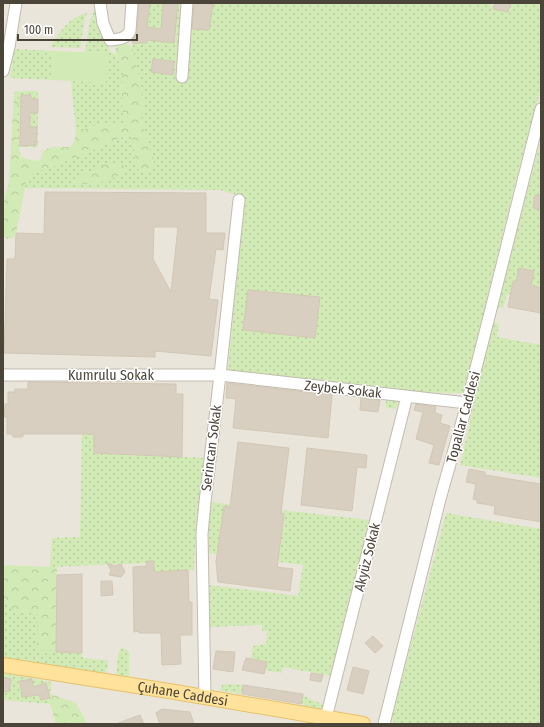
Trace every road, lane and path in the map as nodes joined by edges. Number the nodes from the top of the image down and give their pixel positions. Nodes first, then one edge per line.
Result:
1 (16, 3) edge
2 (100, 3) edge
3 (132, 3) edge
4 (187, 3) edge
5 (5, 56) edge
6 (3, 71) edge
7 (182, 77) dead end
8 (541, 109) edge
9 (239, 200) dead end
10 (3, 375) edge
11 (220, 375) junction
12 (407, 396) junction
13 (467, 403) junction
14 (3, 665) edge
15 (205, 697) junction
16 (326, 718) junction
17 (363, 724) edge
18 (384, 724) edge

1 - 5 street
2 - 3 street
4 - 7 street
5 - 6 street
8 - 13 street, Topallar Caddesi
9 - 11 street, Serincan Sokak
10 - 11 street, Kumrulu Sokak
11 - 12 street, Zeybek Sokak
11 - 15 street, Serincan Sokak
12 - 13 street, Zeybek Sokak
12 - 16 street, Akyüz Sokak
13 - 18 street, Topallar Caddesi
14 - 15 main road, Çuhane Caddesi
15 - 16 main road, Çuhane Caddesi
16 - 17 main road, Çuhane Caddesi

